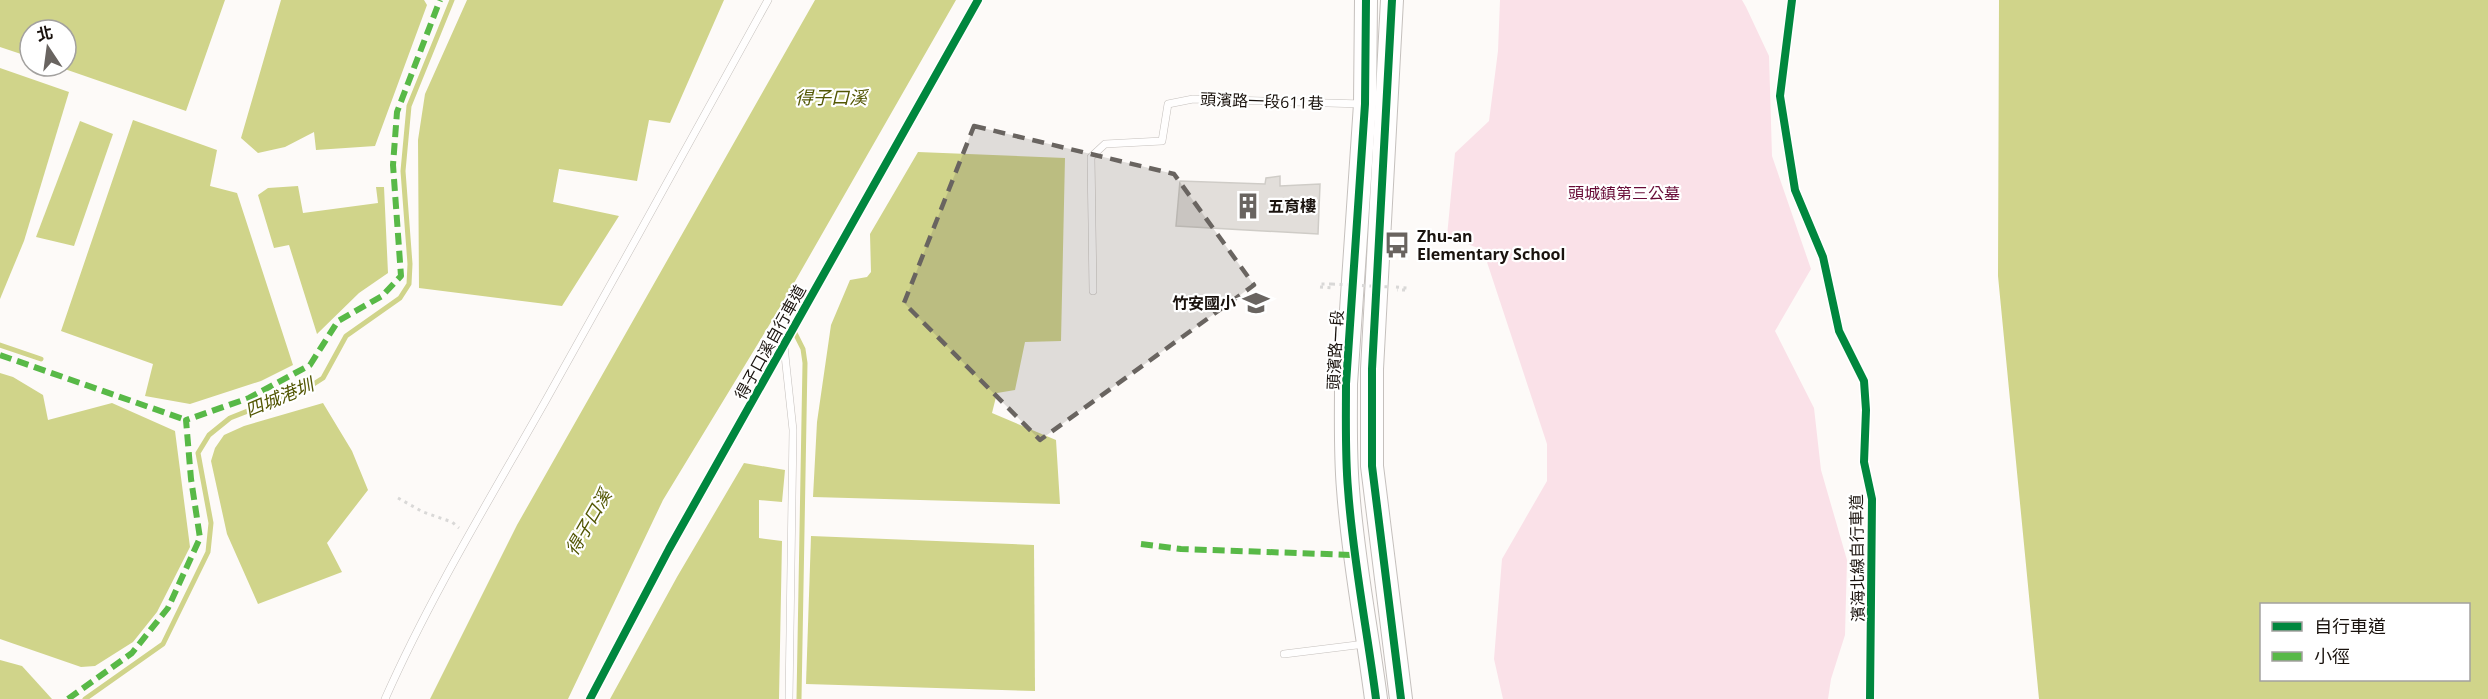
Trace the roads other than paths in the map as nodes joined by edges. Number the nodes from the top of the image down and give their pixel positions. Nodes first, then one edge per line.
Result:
1 (768, 0) edge
2 (1366, 0) edge
3 (1392, 0) edge
4 (1365, 104) junction
5 (1388, 104) junction
6 (1359, 184) junction
7 (1384, 184) junction
8 (1356, 240) junction
9 (1379, 243) junction
10 (1094, 291) dead end
11 (784, 346) dead end
12 (1369, 644) junction
13 (1284, 654) dead end
14 (385, 699) edge
15 (789, 699) edge
16 (1376, 699) edge
17 (1401, 699) edge

1 - 14 lane
2 - 4 main road, 頭濱路一段
3 - 5 main road
4 - 5 lane, 頭濱路一段611巷
4 - 6 main road, 頭濱路一段
4 - 10 lane, 頭濱路一段611巷
5 - 7 main road
6 - 7 main road
6 - 8 main road, 頭濱路一段
7 - 9 main road
8 - 9 main road
8 - 12 main road, 頭濱路一段
9 - 17 main road
11 - 15 lane
12 - 13 lane
12 - 16 main road, 頭濱路一段

